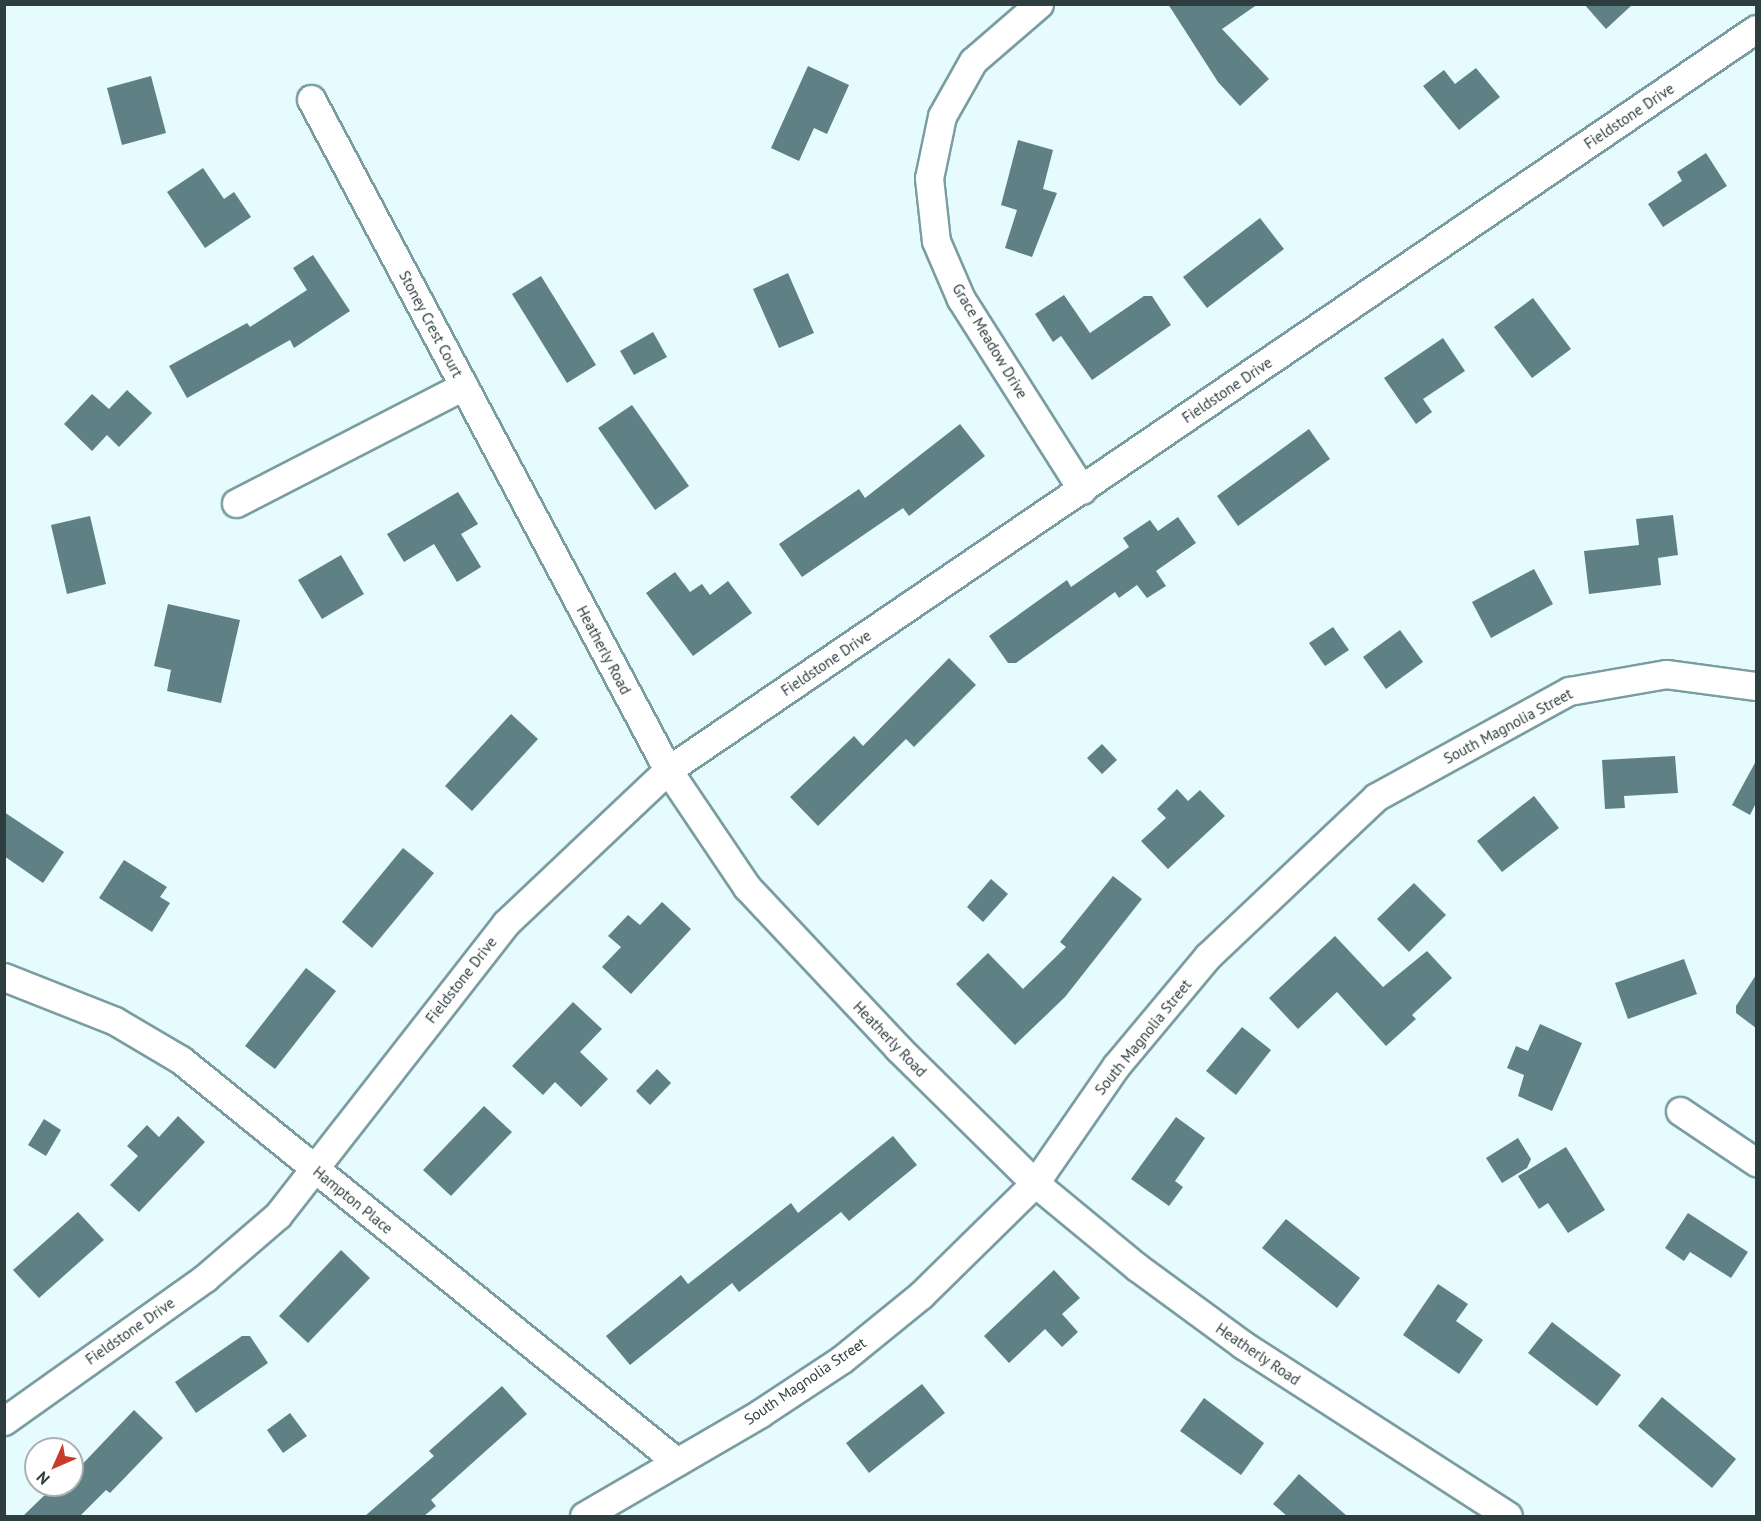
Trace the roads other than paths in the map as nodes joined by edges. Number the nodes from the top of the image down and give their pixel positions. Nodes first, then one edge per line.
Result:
1 (1039, 4) edge
2 (1756, 29) edge
3 (311, 99) dead end
4 (464, 386) junction
5 (1082, 489) junction
6 (236, 503) dead end
7 (1756, 686) edge
8 (668, 770) junction
9 (4, 977) edge
10 (1680, 1111) dead end
11 (1756, 1162) edge
12 (316, 1170) junction
13 (1035, 1183) junction
14 (4, 1421) edge
15 (677, 1462) junction
16 (584, 1516) edge
17 (1508, 1516) edge

1 - 5 street, Grace Meadow Drive
2 - 5 street, Fieldstone Drive
3 - 4 street, Stoney Crest Court
4 - 6 street, Stoney Crest Court
4 - 8 street, Heatherly Road
5 - 8 street, Fieldstone Drive
7 - 13 street, South Magnolia Street
8 - 12 street, Fieldstone Drive
8 - 13 street, Heatherly Road
9 - 12 street, Hampton Place
10 - 11 street
12 - 14 street, Fieldstone Drive
12 - 15 street, Hampton Place
13 - 15 street, South Magnolia Street
13 - 17 street, Heatherly Road
15 - 16 street, South Magnolia Street

